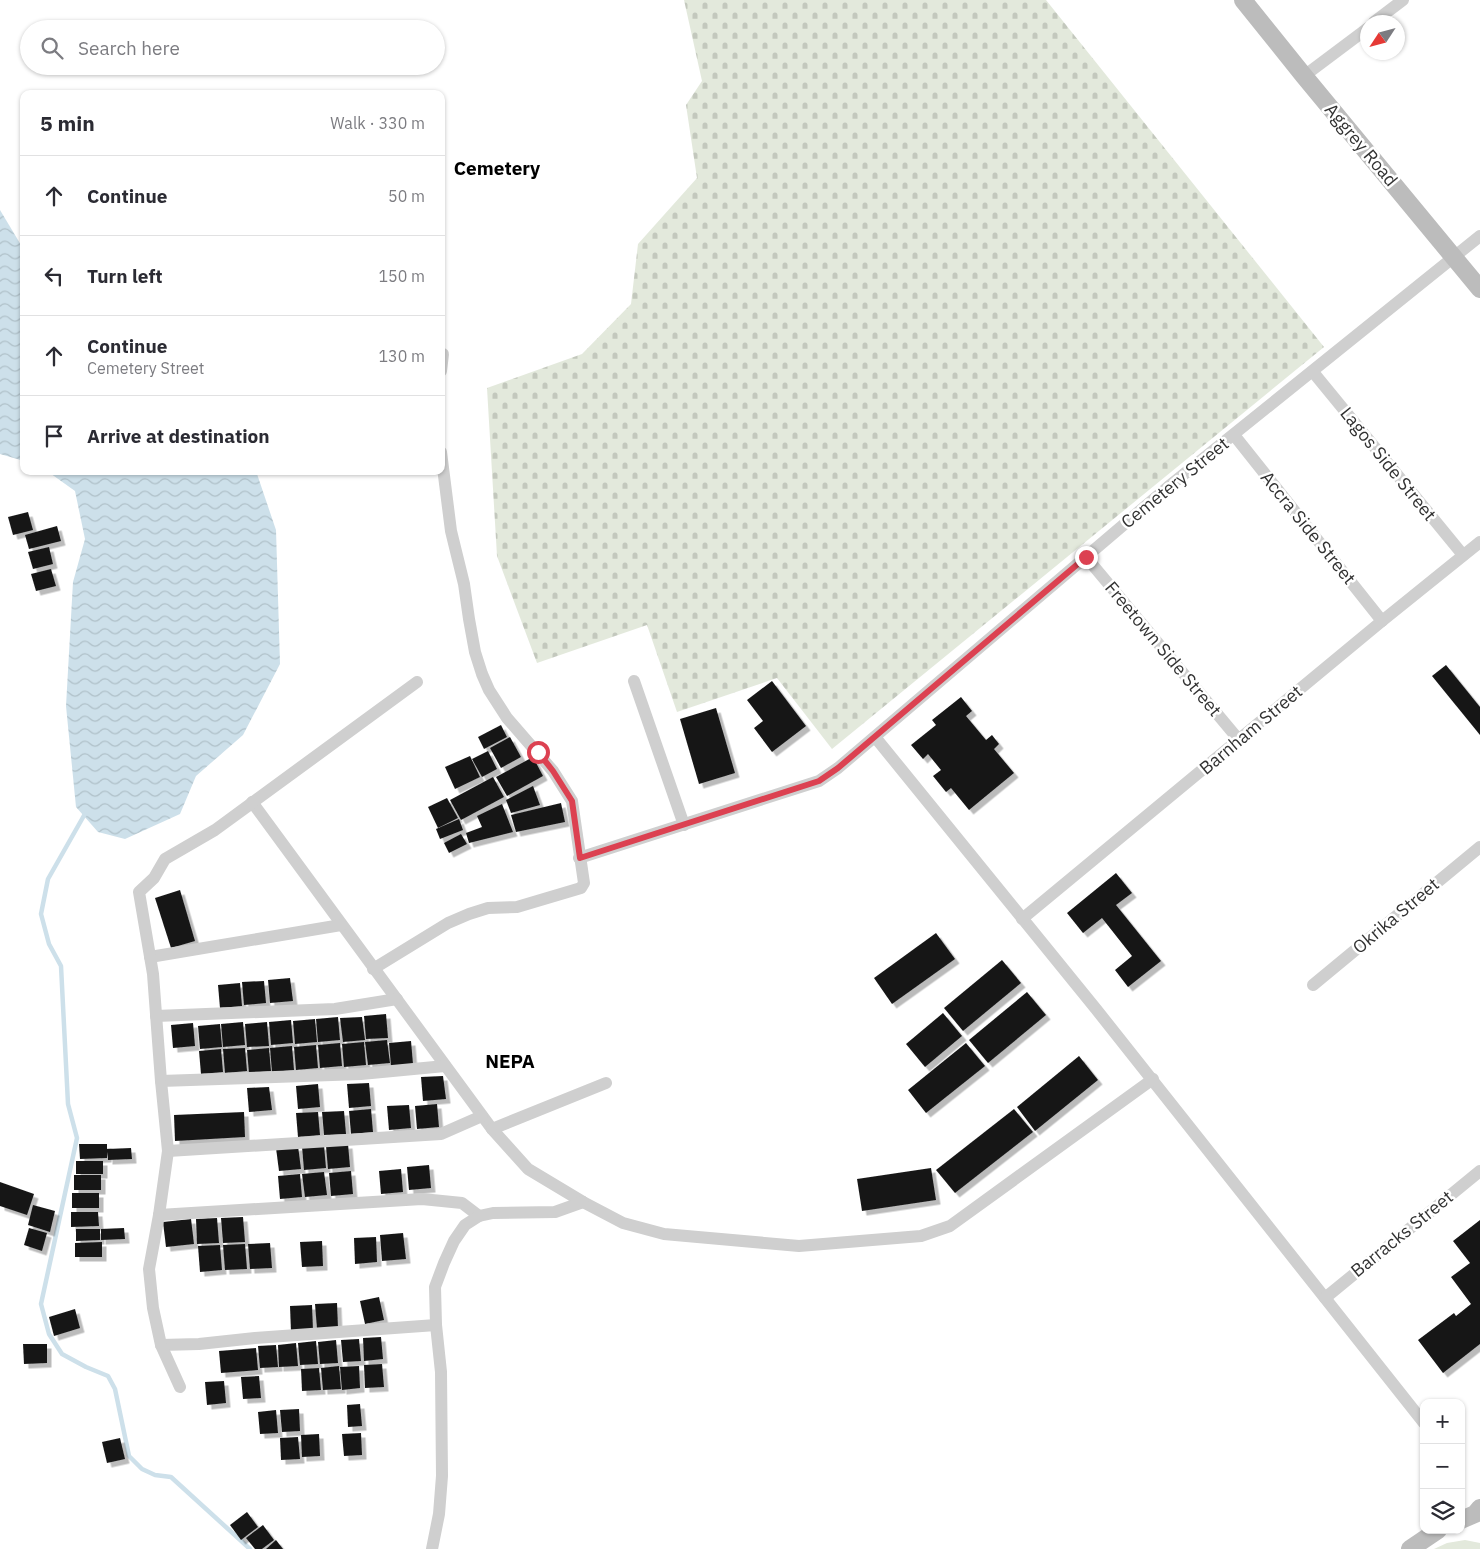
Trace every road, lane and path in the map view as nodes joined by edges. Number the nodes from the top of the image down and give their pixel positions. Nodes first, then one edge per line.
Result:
1 (1243, 0) edge
2 (1403, 0) edge
3 (1383, 15) edge
4 (1360, 34) edge
5 (1304, 76) junction
6 (1480, 236) edge
7 (1455, 257) junction
8 (1480, 289) edge
9 (1312, 372) junction
10 (1234, 435) junction
11 (444, 475) edge
12 (1480, 542) edge
13 (1463, 555) junction
14 (1086, 557) junction
15 (1382, 621) junction
16 (634, 681) dead end
17 (417, 682) dead end
18 (875, 737) junction
19 (1239, 740) junction
20 (252, 802) junction
21 (684, 825) junction
22 (1480, 847) edge
23 (580, 858) junction
24 (1022, 919) junction
25 (341, 925) junction
26 (150, 957) junction
27 (373, 969) junction
28 (1313, 985) dead end
29 (397, 999) junction
30 (156, 1016) junction
31 (446, 1066) junction
32 (1153, 1080) junction
33 (161, 1081) junction
34 (606, 1084) dead end
35 (482, 1116) junction
36 (492, 1129) junction
37 (168, 1151) junction
38 (1480, 1171) edge
39 (582, 1202) junction
40 (159, 1214) junction
41 (479, 1216) junction
42 (1325, 1298) junction
43 (436, 1325) junction
44 (161, 1345) junction
45 (180, 1387) dead end
46 (1420, 1418) edge
47 (1432, 1534) edge
48 (432, 1549) edge
49 (1410, 1549) edge

1 - 5 street, Aggrey Road
2 - 3 street
4 - 5 street
5 - 7 street, Aggrey Road
6 - 7 street, Cemetery Street
7 - 8 street, Aggrey Road
7 - 9 street, Cemetery Street
9 - 10 street, Cemetery Street
9 - 13 street, Lagos Side Street
10 - 14 street, Cemetery Street
10 - 15 street, Accra Side Street
11 - 23 street
12 - 13 street, Barnham Street
13 - 15 street, Barnham Street
14 - 18 street, Cemetery Street
14 - 19 street, Freetown Side Street
15 - 19 street, Barnham Street
16 - 21 street
17 - 20 street
18 - 21 street, Cemetery Street
18 - 24 street
19 - 24 street, Barnham Street
20 - 25 street
20 - 26 street
21 - 23 street, Cemetery Street
22 - 28 street, Okrika Street
23 - 27 street
24 - 32 street
25 - 26 street
25 - 27 street
26 - 30 street
27 - 29 street
29 - 30 street
29 - 31 street
30 - 33 street
31 - 33 street
31 - 35 street
32 - 39 street
32 - 42 street
33 - 37 street
34 - 36 street
35 - 36 street
35 - 37 street
36 - 39 street
37 - 40 street
38 - 42 street, Barracks Street
39 - 41 street
40 - 41 street
40 - 44 street
41 - 43 street
42 - 46 street
43 - 44 street
43 - 48 street
44 - 45 street
47 - 49 street

